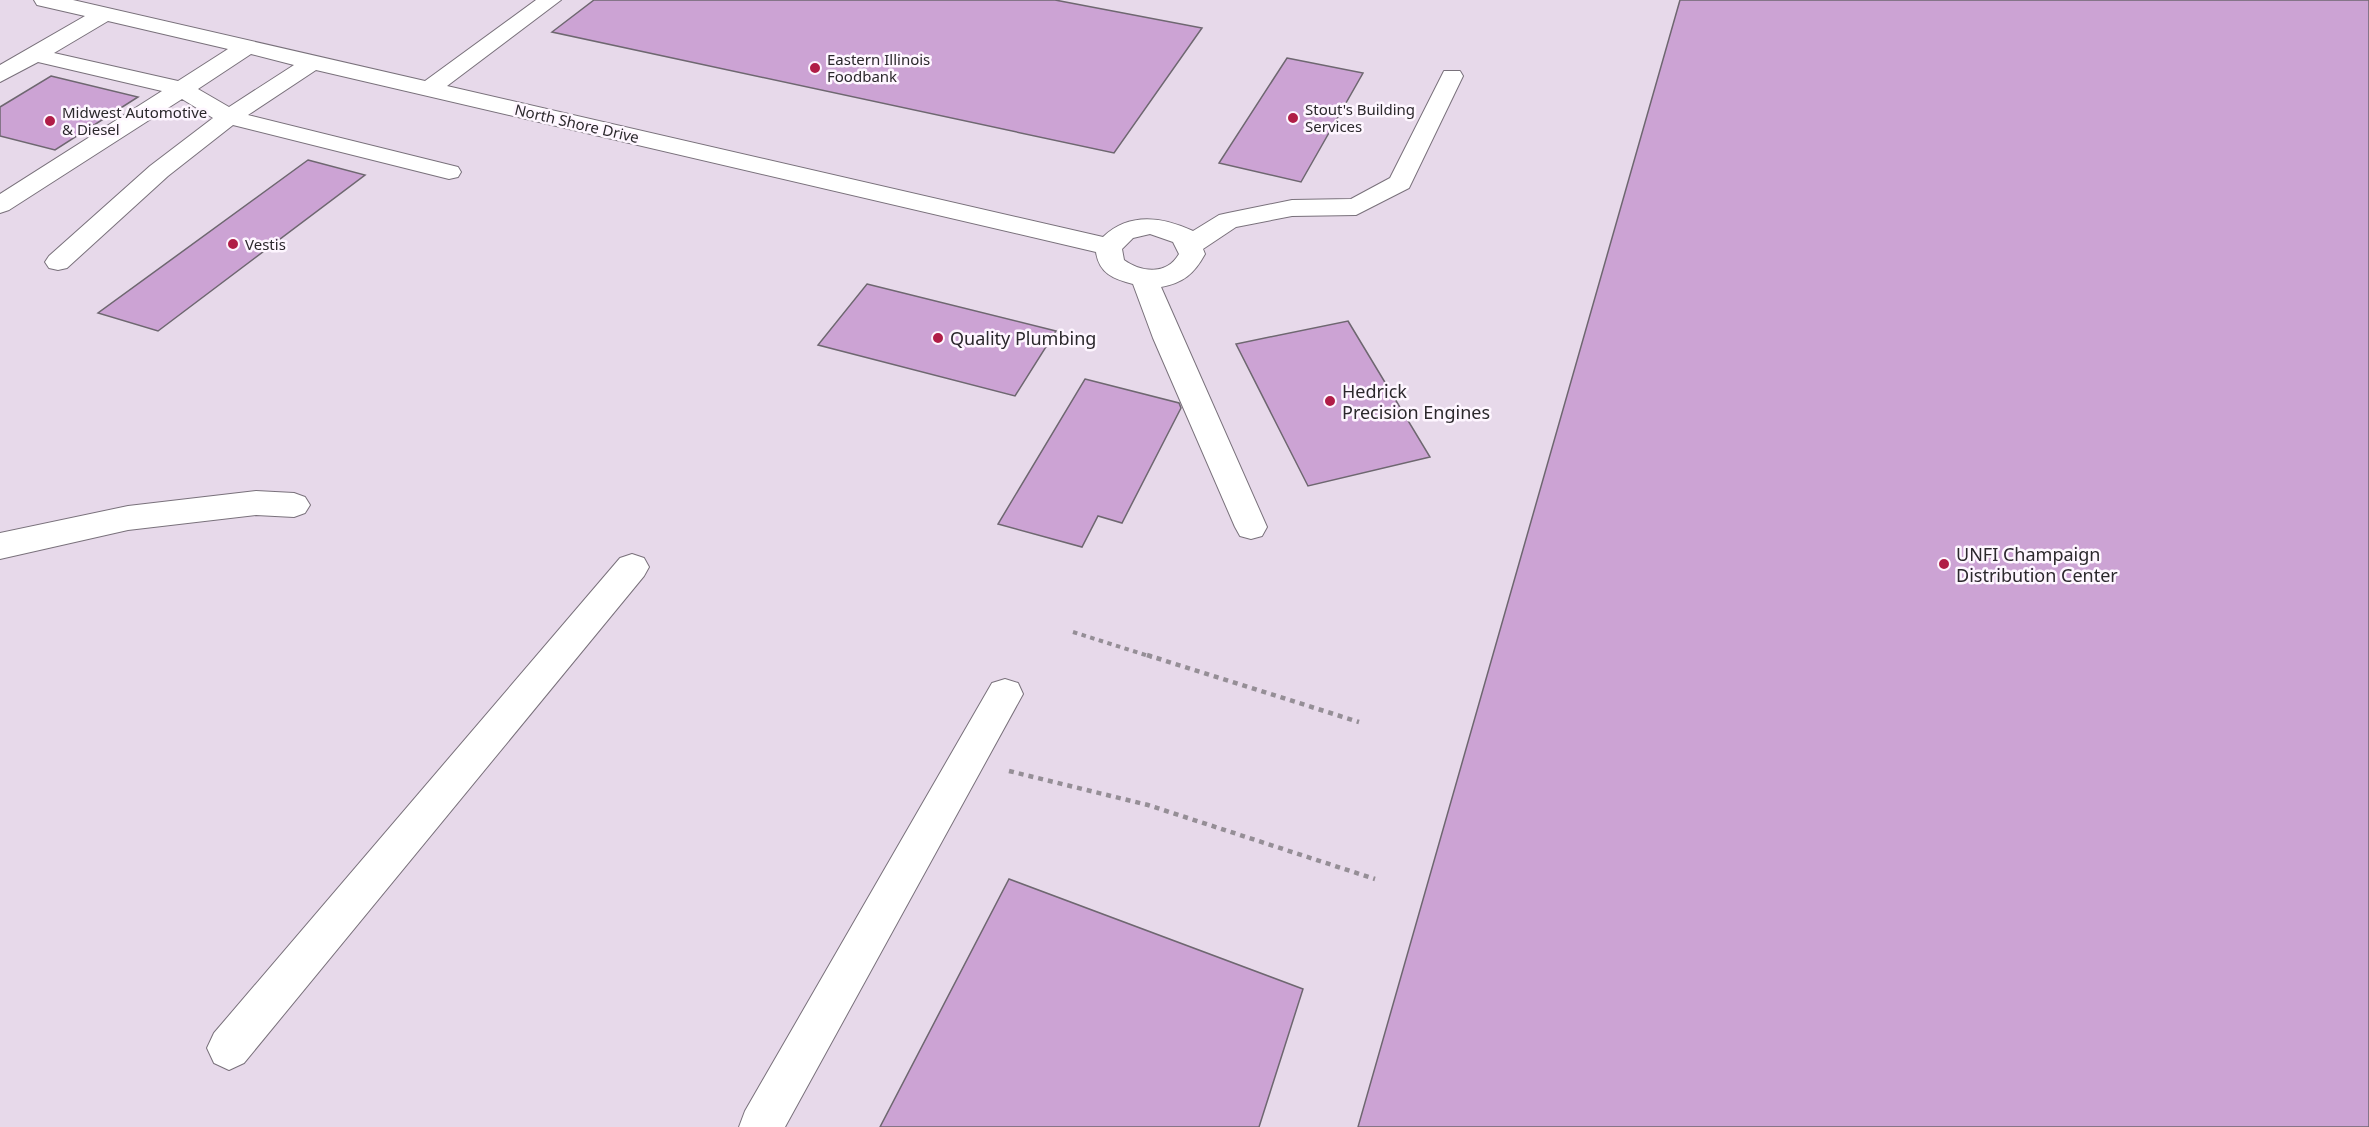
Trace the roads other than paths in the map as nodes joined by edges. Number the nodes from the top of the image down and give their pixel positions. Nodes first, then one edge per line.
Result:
1 (45, 0) edge
2 (550, 0) edge
3 (104, 14) junction
4 (247, 47) junction
5 (34, 55) junction
6 (313, 62) junction
7 (0, 75) edge
8 (1452, 76) dead end
9 (182, 89) junction
10 (429, 89) junction
11 (229, 117) junction
12 (449, 172) dead end
13 (0, 205) edge
14 (1190, 245) junction
15 (1109, 247) junction
16 (58, 262) dead end
17 (1144, 279) junction
18 (294, 505) dead end
19 (1251, 527) dead end
20 (0, 546) edge
21 (632, 567) dead end
22 (1005, 694) dead end
23 (229, 1048) dead end
24 (761, 1127) edge

1 - 3 street, North Shore Drive
2 - 10 street
3 - 4 street, North Shore Drive
3 - 5 street
4 - 6 street, North Shore Drive
4 - 9 street
5 - 7 street
5 - 9 street
6 - 10 street, North Shore Drive
6 - 11 street
8 - 14 street
9 - 11 street
9 - 13 street
10 - 15 street, North Shore Drive
11 - 12 street
11 - 16 street
14 - 15 street
14 - 17 street
15 - 17 street
17 - 19 street
18 - 20 street
21 - 23 street
22 - 24 street

